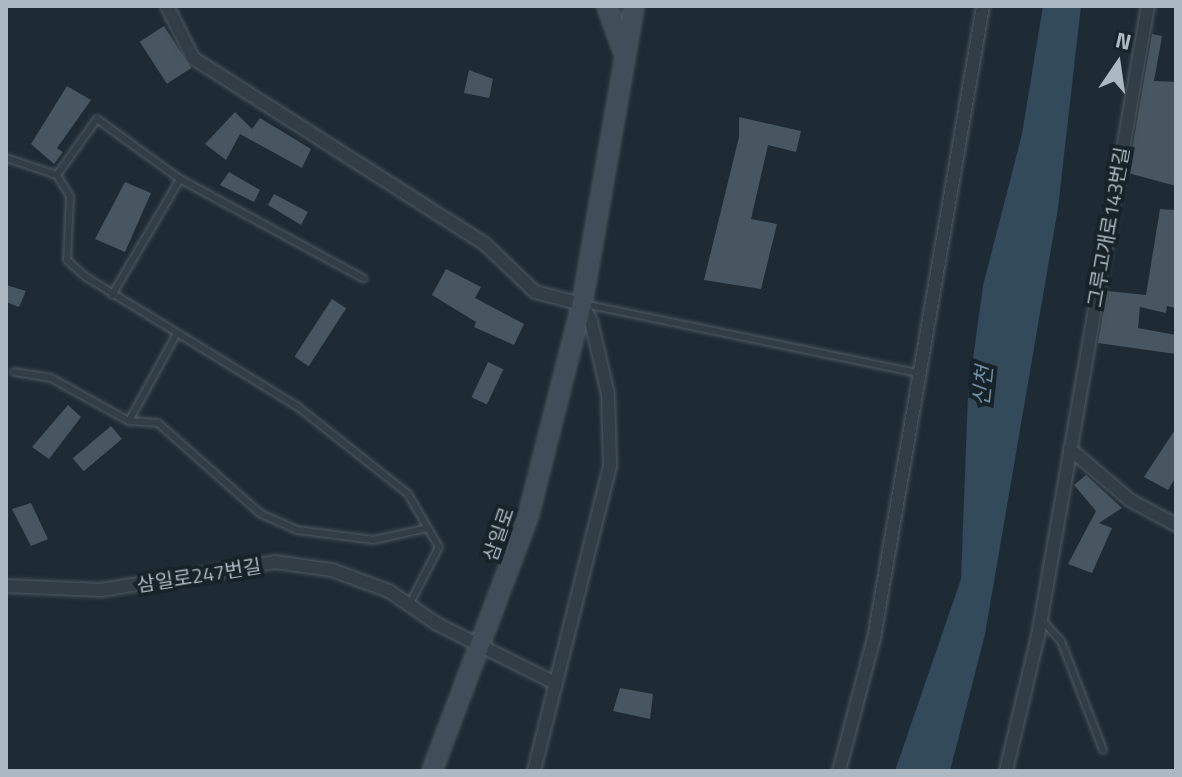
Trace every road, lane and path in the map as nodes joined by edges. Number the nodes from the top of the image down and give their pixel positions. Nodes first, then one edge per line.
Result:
1 (167, 6) edge
2 (607, 6) edge
3 (634, 6) edge
4 (983, 6) edge
5 (1148, 6) edge
6 (624, 61) junction
7 (6, 158) edge
8 (57, 175) junction
9 (180, 179) junction
10 (364, 279) dead end
11 (112, 295) junction
12 (582, 304) junction
13 (176, 335) junction
14 (14, 372) dead end
15 (921, 374) junction
16 (129, 421) junction
17 (1070, 449) junction
18 (1176, 525) edge
19 (428, 528) junction
20 (6, 586) edge
21 (409, 605) junction
22 (1041, 619) junction
23 (480, 645) junction
24 (555, 683) junction
25 (1103, 750) dead end
26 (432, 771) edge
27 (534, 771) edge
28 (839, 771) edge
29 (1006, 771) edge

1 - 12 street
2 - 6 main road
3 - 6 main road, 삼일로
4 - 15 street
5 - 17 street, 그루고개로143번길
6 - 12 main road, 삼일로
7 - 8 lane
8 - 9 lane
8 - 11 lane
9 - 10 lane
9 - 11 lane
11 - 13 lane
12 - 15 lane
12 - 23 main road, 삼일로
12 - 24 street, 삼일로
13 - 16 lane
13 - 19 lane
14 - 16 lane
15 - 28 street
16 - 19 lane
17 - 18 street
17 - 22 street, 그루고개로143번길
19 - 21 lane
20 - 21 street, 삼일로247번길
21 - 23 street, 삼일로247번길
22 - 25 lane
22 - 29 street, 그루고개로143번길
23 - 24 street, 삼일로247번길
23 - 26 main road, 삼일로
24 - 27 street, 삼일로

